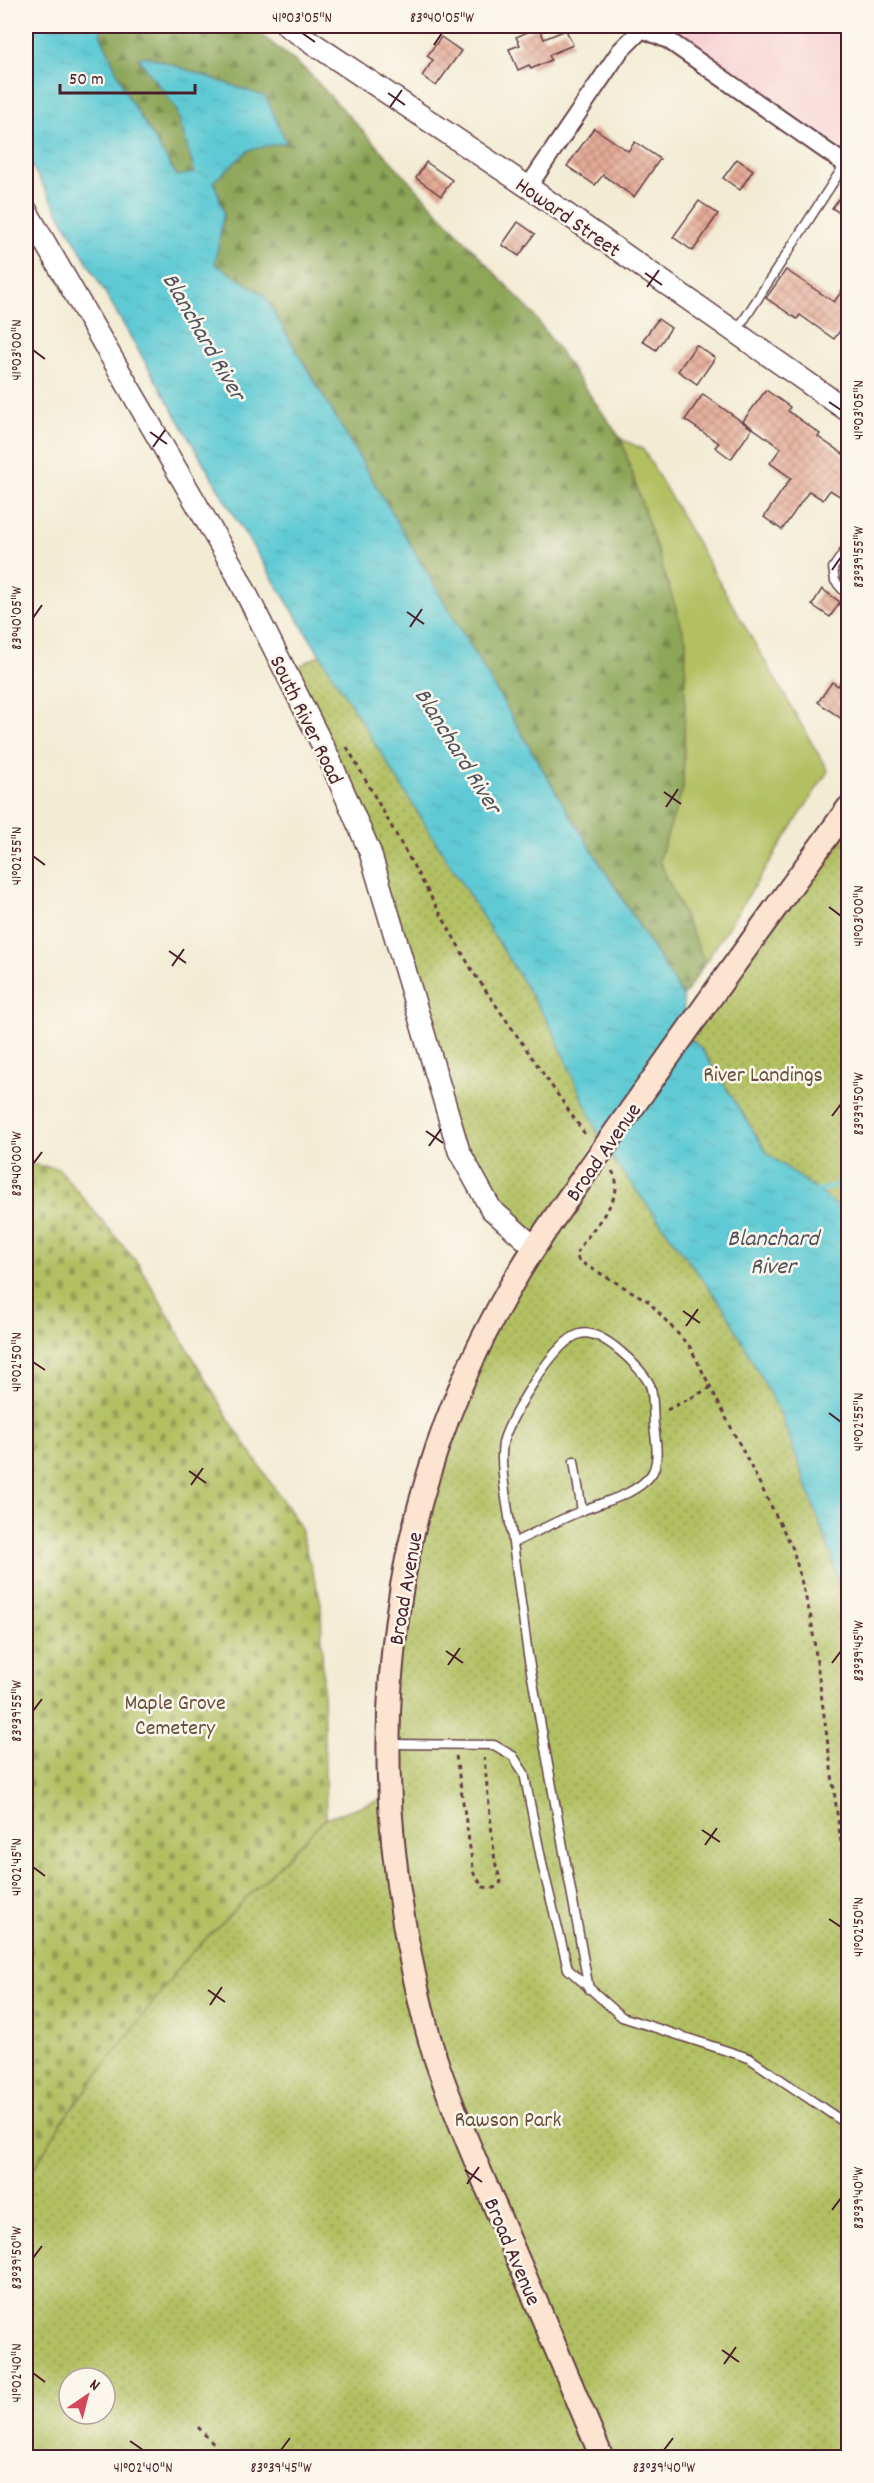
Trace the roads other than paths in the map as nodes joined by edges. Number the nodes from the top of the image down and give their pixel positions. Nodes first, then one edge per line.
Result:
1 (287, 26) edge
2 (644, 27) edge
3 (847, 165) edge
4 (528, 187) junction
5 (26, 210) edge
6 (736, 332) junction
7 (849, 411) edge
8 (849, 546) edge
9 (849, 596) edge
10 (849, 808) edge
11 (534, 1247) junction
12 (574, 1461) dead end
13 (582, 1511) junction
14 (513, 1543) junction
15 (387, 1744) junction
16 (590, 1989) junction
17 (849, 2125) edge
18 (602, 2457) edge

1 - 4 street, Howard Street
2 - 3 street
2 - 4 street
3 - 6 lane
4 - 6 street, Howard Street
5 - 11 street, South River Road
6 - 7 street, Howard Street
8 - 9 lane
10 - 11 main road, Broad Avenue, bridge
11 - 15 main road, Broad Avenue
12 - 13 lane
13 - 14 lane
13 - 14 lane
14 - 16 lane
15 - 16 lane
15 - 18 main road, Broad Avenue
16 - 17 lane

